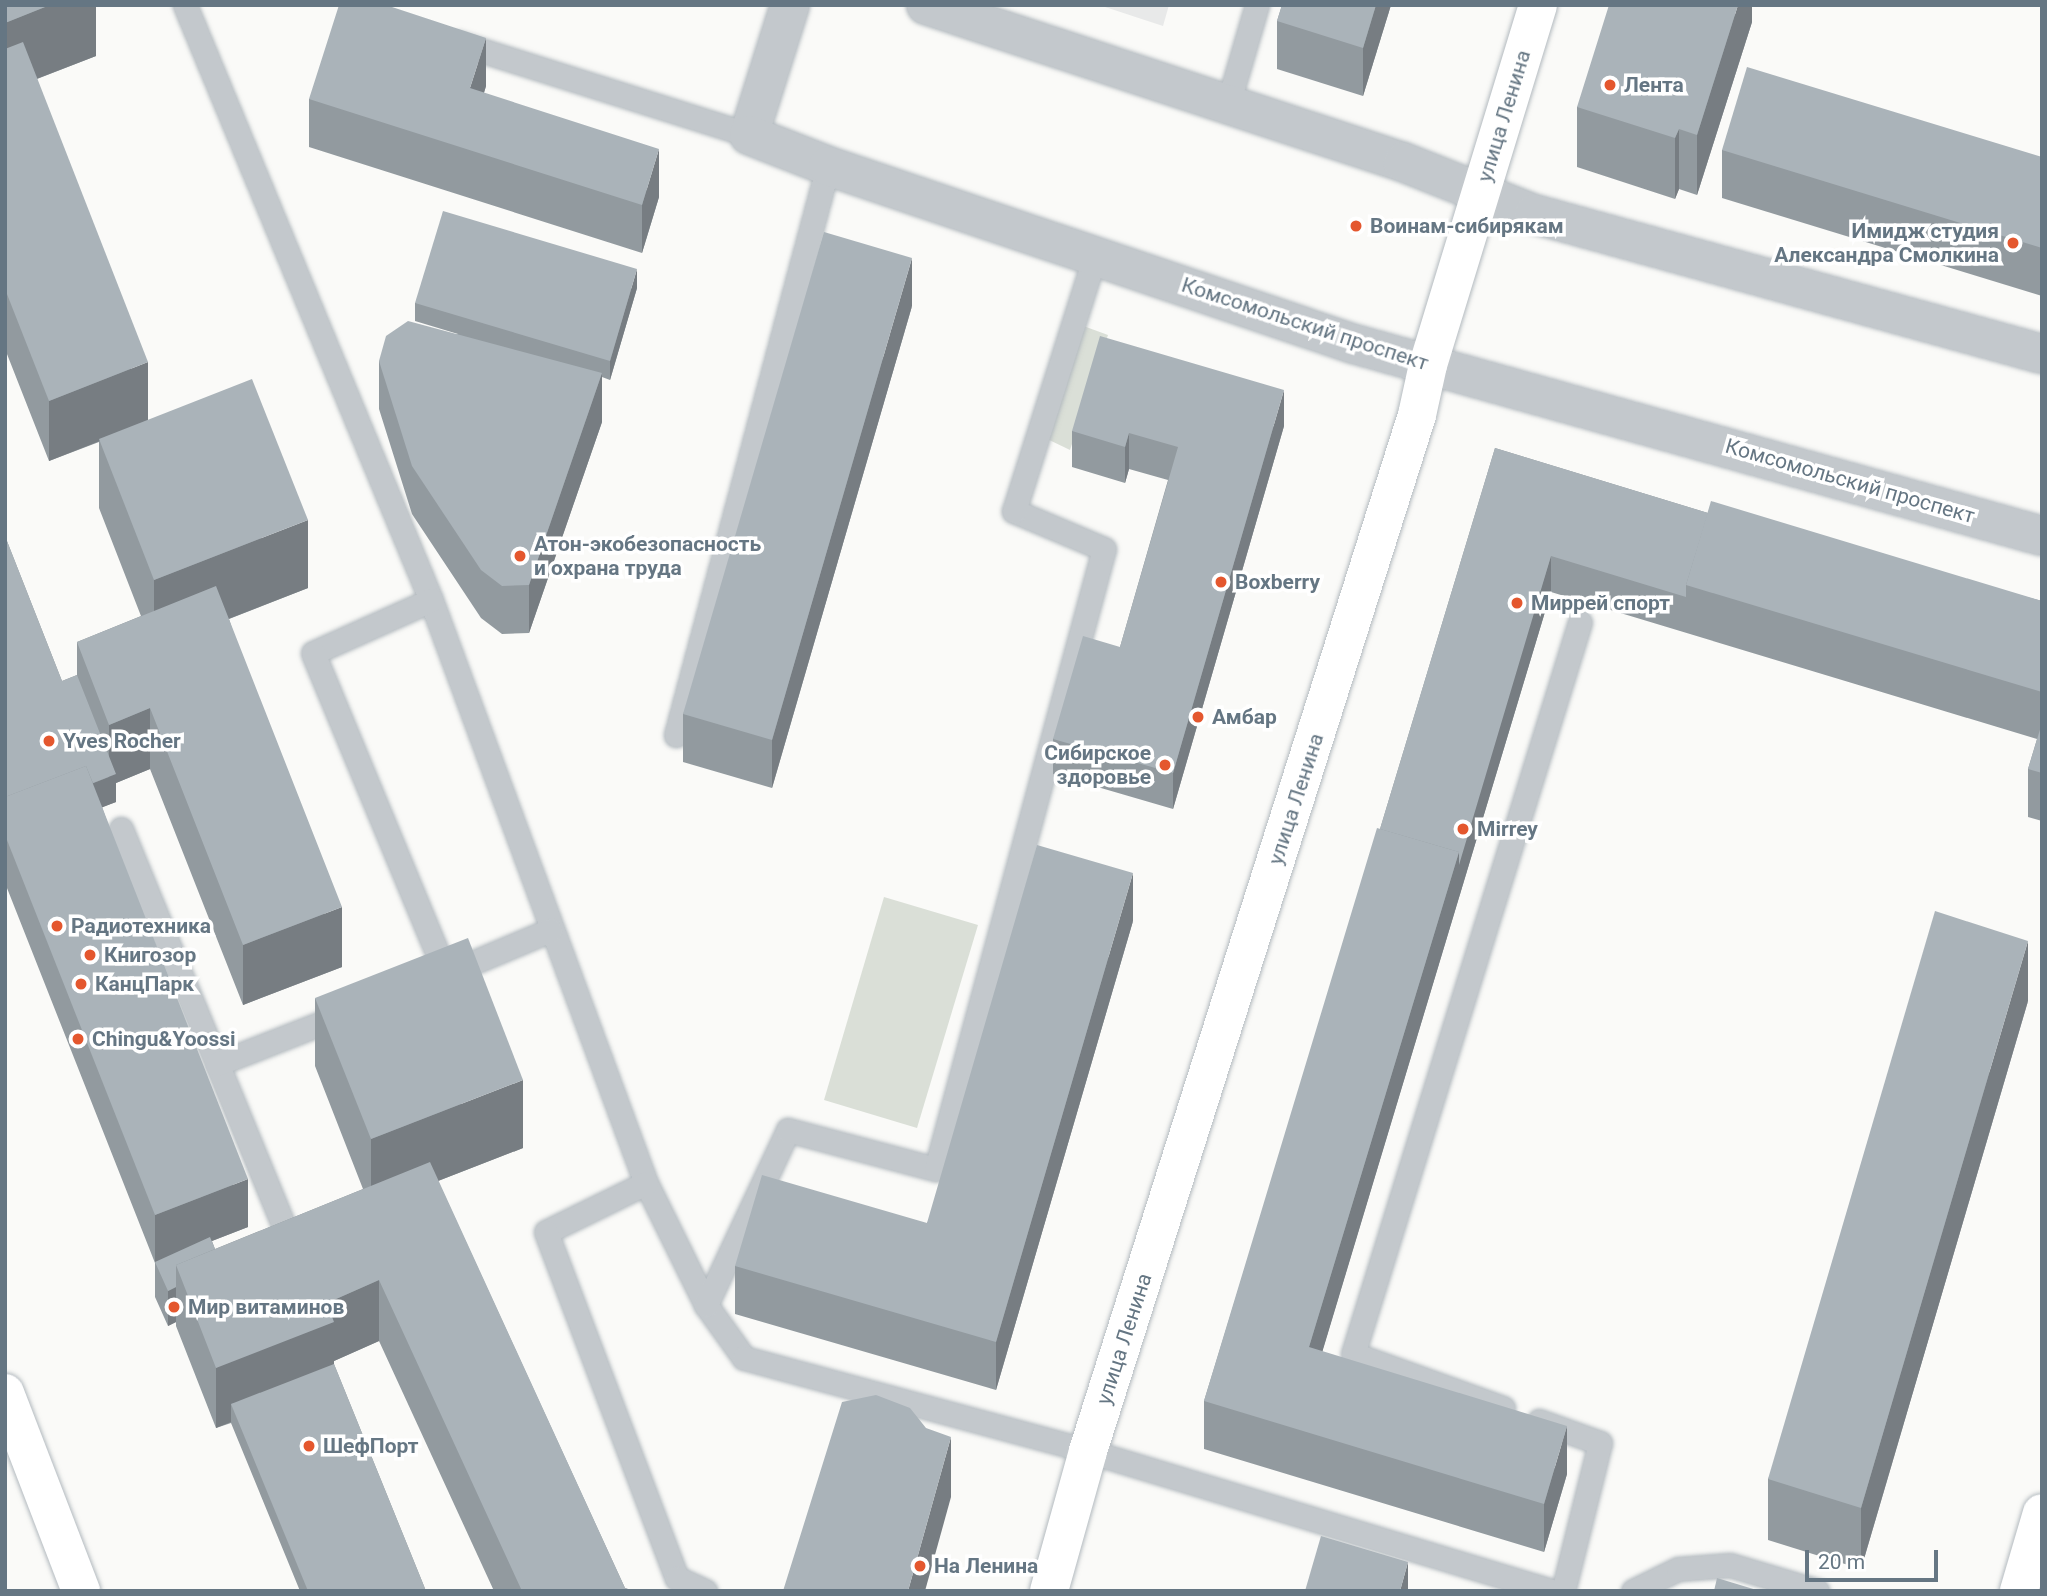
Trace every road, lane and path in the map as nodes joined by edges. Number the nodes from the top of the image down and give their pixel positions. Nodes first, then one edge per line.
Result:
1 (186, 5) edge
2 (790, 5) edge
3 (926, 5) edge
4 (1257, 5) edge
5 (1538, 5) edge
6 (433, 35) edge
7 (1228, 104) junction
8 (749, 135) junction
9 (828, 166) junction
10 (1481, 190) junction
11 (1095, 255) junction
12 (2042, 354) edge
13 (1428, 365) junction
14 (2042, 536) edge
15 (431, 600) junction
16 (1580, 622) dead end
17 (676, 735) dead end
18 (121, 829) dead end
19 (550, 930) junction
20 (446, 974) junction
21 (421, 984) edge
22 (370, 1004) edge
23 (217, 1064) junction
24 (646, 1183) junction
25 (293, 1249) edge
26 (706, 1305) junction
27 (5, 1393) edge
28 (1088, 1451) junction
29 (2042, 1513) edge
30 (1675, 1580) edge
31 (81, 1591) edge
32 (705, 1591) edge
33 (1049, 1591) edge
34 (1552, 1591) edge
35 (1563, 1591) edge
36 (1633, 1591) edge
37 (1817, 1591) edge
38 (2019, 1591) edge

1 - 15 lane
2 - 8 street
3 - 7 street
4 - 7 lane
5 - 10 street, улица Ленина
6 - 8 lane
7 - 10 street
8 - 9 street, Комсомольский проспект
9 - 11 street, Комсомольский проспект
9 - 17 lane
10 - 12 street
10 - 13 street, улица Ленина
11 - 13 street, Комсомольский проспект
11 - 26 lane
13 - 14 street, Комсомольский проспект
13 - 28 street, улица Ленина
15 - 19 lane
15 - 20 lane
16 - 35 lane
18 - 23 lane
19 - 20 lane
19 - 24 lane
20 - 21 lane
22 - 23 lane
23 - 25 lane
24 - 26 lane
24 - 32 lane
26 - 28 lane
27 - 31 street
28 - 33 street, улица Ленина
28 - 34 lane
29 - 38 street
30 - 36 lane
30 - 37 lane

